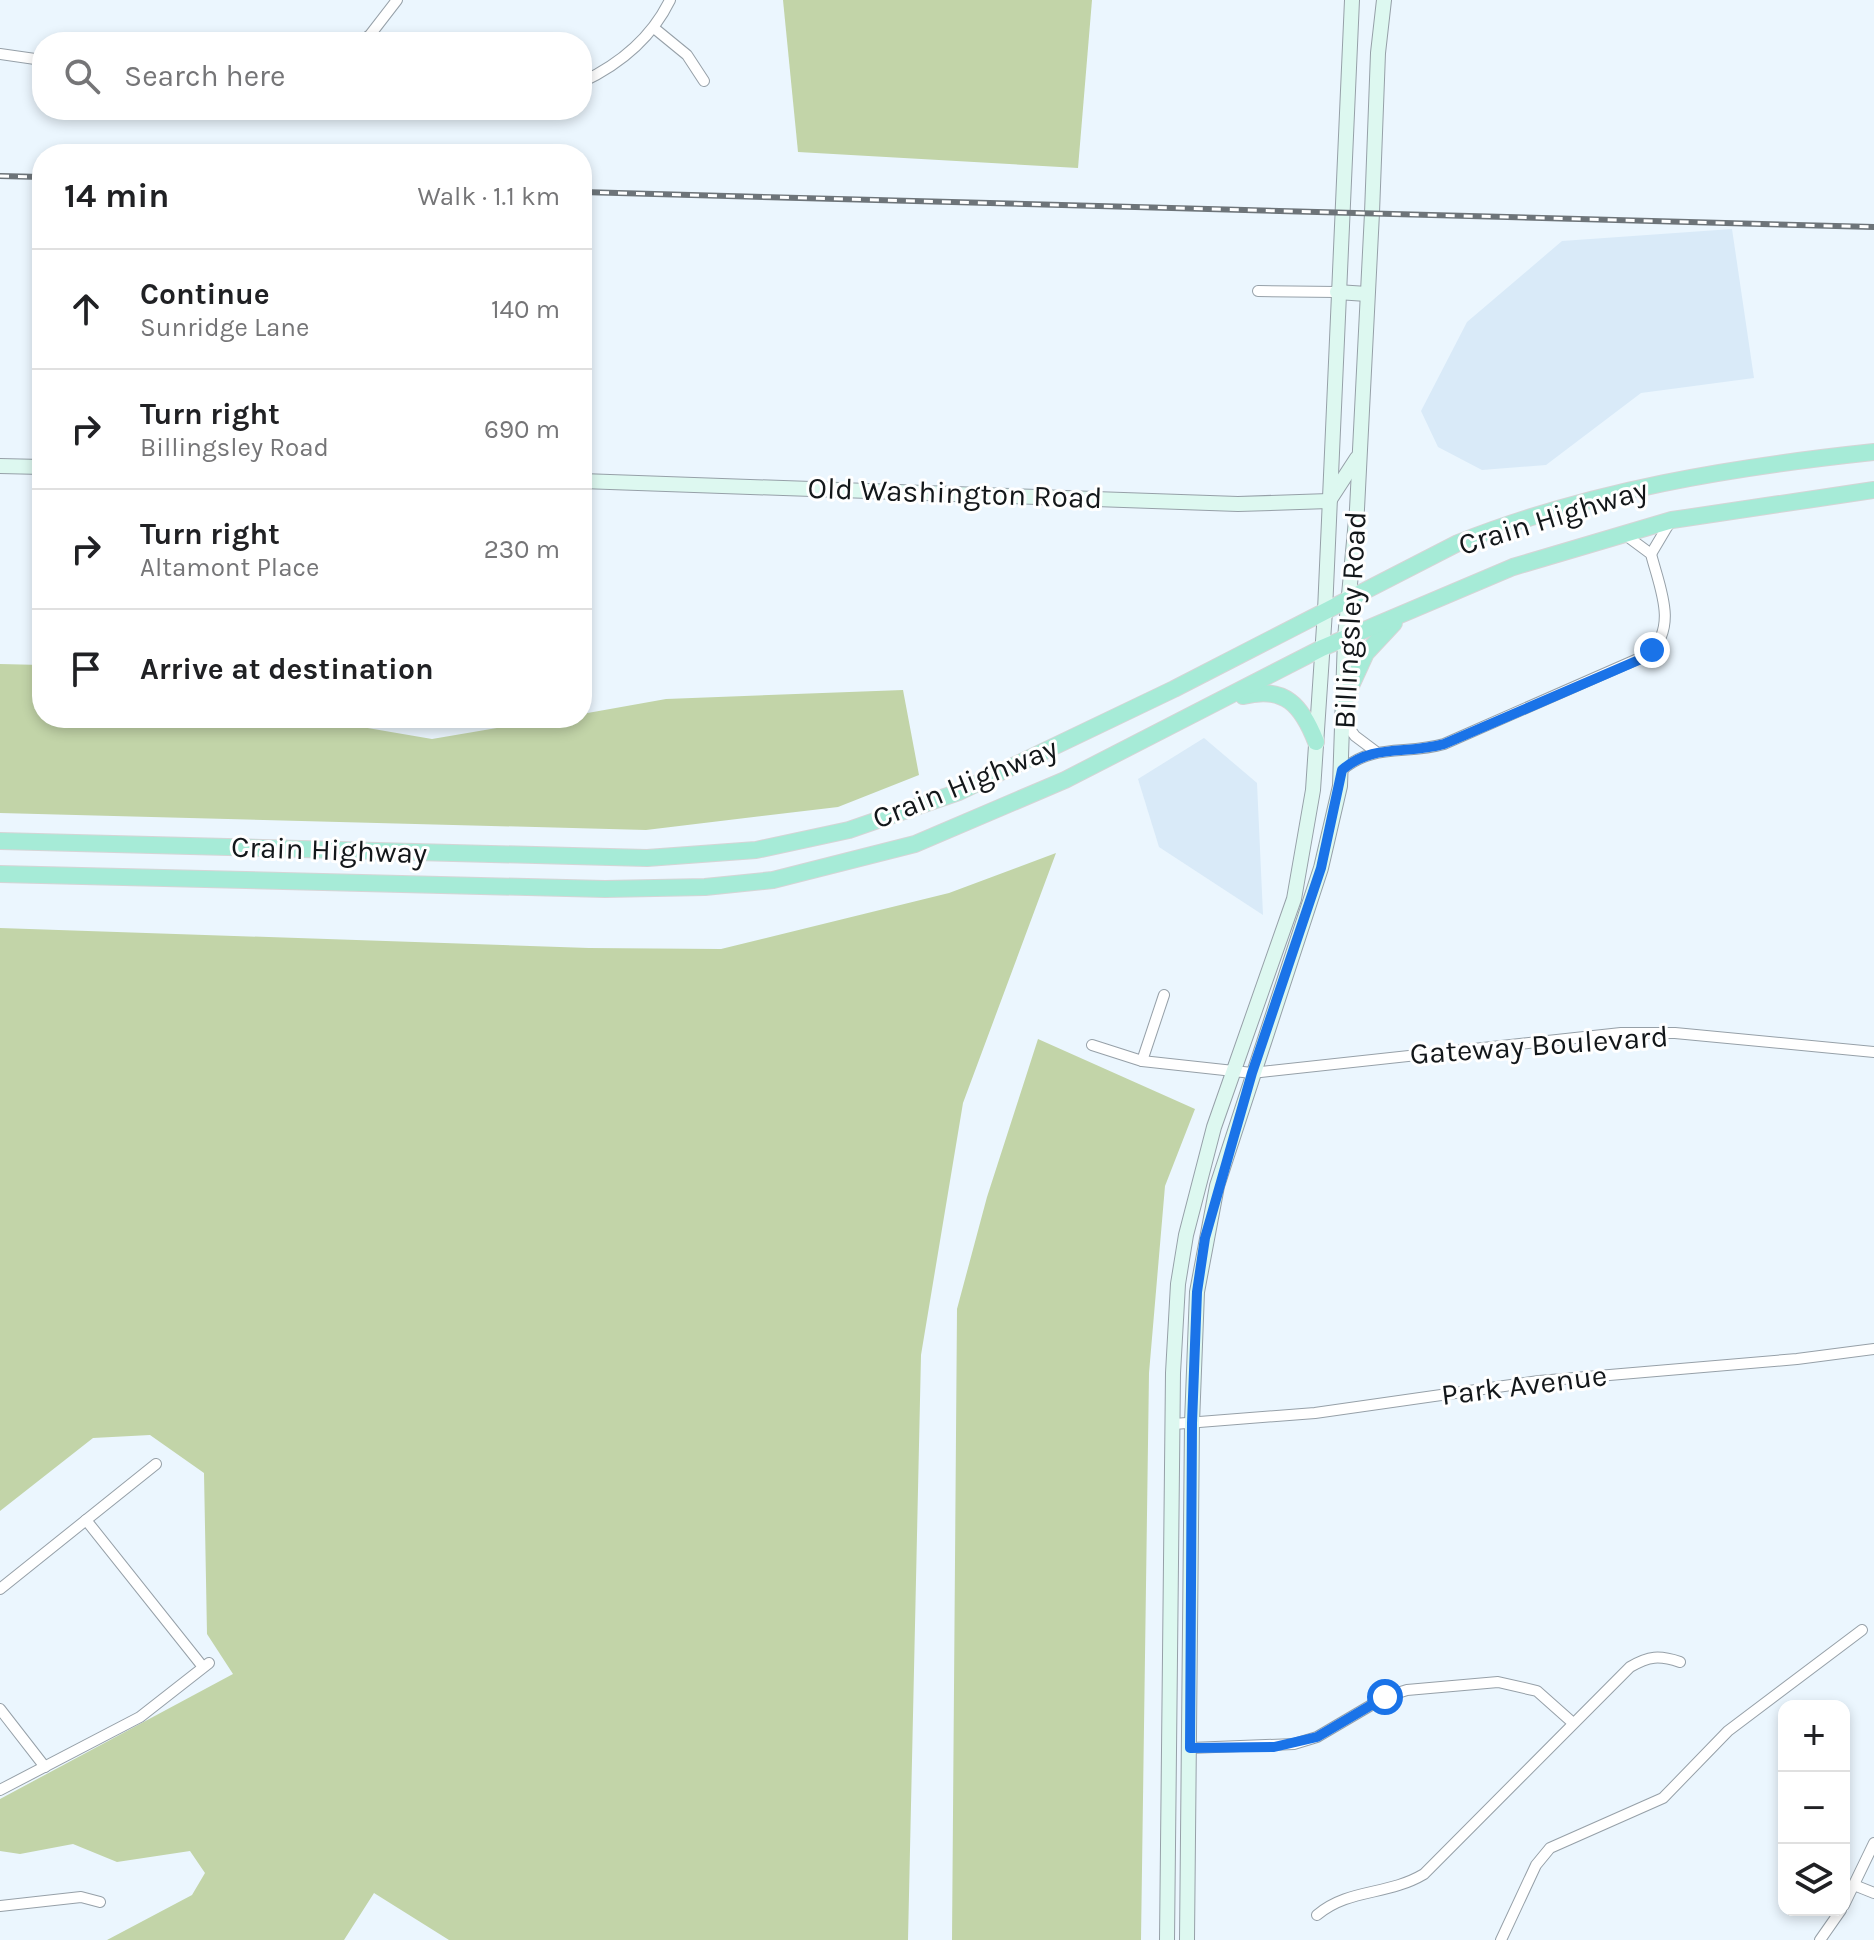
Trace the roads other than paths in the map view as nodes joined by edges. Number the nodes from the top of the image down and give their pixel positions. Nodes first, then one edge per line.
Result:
1 (397, 0) edge
2 (670, 0) edge
3 (1352, 0) edge
4 (1384, 0) edge
5 (654, 28) junction
6 (374, 32) edge
7 (0, 54) edge
8 (32, 59) edge
9 (592, 77) edge
10 (704, 81) dead end
11 (1258, 291) dead end
12 (1337, 292) junction
13 (1367, 294) junction
14 (1360, 450) junction
15 (1874, 452) edge
16 (0, 466) edge
17 (32, 467) edge
18 (592, 481) edge
19 (1874, 490) edge
20 (1329, 501) junction
21 (1672, 520) junction
22 (1620, 533) junction
23 (1651, 554) junction
24 (1350, 599) junction
25 (1420, 604) junction
26 (1325, 611) junction
27 (1345, 638) junction
28 (1322, 648) junction
29 (1222, 701) junction
30 (1344, 701) junction
31 (1344, 721) junction
32 (1316, 742) junction
33 (1375, 751) junction
34 (1342, 770) junction
35 (0, 841) edge
36 (0, 874) edge
37 (1164, 995) dead end
38 (1092, 1045) dead end
39 (1874, 1052) edge
40 (1142, 1061) junction
41 (1235, 1073) junction
42 (1252, 1073) junction
43 (1874, 1349) edge
44 (1192, 1423) junction
45 (1174, 1424) junction
46 (156, 1464) dead end
47 (86, 1520) junction
48 (0, 1589) edge
49 (1862, 1630) dead end
50 (1680, 1662) dead end
51 (0, 1709) edge
52 (1573, 1723) junction
53 (1190, 1748) junction
54 (45, 1767) junction
55 (0, 1790) edge
56 (1874, 1843) edge
57 (1854, 1885) junction
58 (1850, 1893) edge
59 (1874, 1893) edge
60 (100, 1902) dead end
61 (0, 1906) edge
62 (1317, 1915) dead end
63 (1837, 1916) edge
64 (1167, 1940) edge
65 (1187, 1940) edge
66 (1501, 1940) edge
67 (1820, 1940) edge

1 - 6 street
2 - 5 street
3 - 12 main road, Billingsley Road
4 - 13 main road, Billingsley Road
5 - 9 street
5 - 10 street
7 - 8 street
11 - 12 street
12 - 13 main road
12 - 20 main road, Billingsley Road
13 - 14 main road, Billingsley Road
14 - 20 main road
14 - 24 main road, Billingsley Road
15 - 24 highway, Crain Highway
16 - 17 main road
18 - 20 main road, Old Washington Road
19 - 21 highway, Crain Highway
20 - 26 main road, Billingsley Road
21 - 22 highway, Crain Highway
21 - 23 street
22 - 23 street
22 - 25 highway, Crain Highway
23 - 33 street
24 - 26 highway, Crain Highway
24 - 27 main road, Billingsley Road
25 - 27 highway, Crain Highway
25 - 30 highway
26 - 28 main road, Billingsley Road
26 - 35 highway, Crain Highway
27 - 28 highway, Crain Highway
27 - 30 main road, Billingsley Road
28 - 29 highway, Crain Highway
28 - 32 main road, Billingsley Road
29 - 32 highway
29 - 36 highway, Crain Highway
30 - 31 main road, Billingsley Road
31 - 33 street
31 - 34 main road, Billingsley Road
32 - 41 main road, Billingsley Road
33 - 34 street
34 - 42 main road, Billingsley Road
37 - 40 street
38 - 40 street, Gateway Boulevard
39 - 42 street, Gateway Boulevard
40 - 41 street, Gateway Boulevard
41 - 42 street, Gateway Boulevard
41 - 45 main road, Billingsley Road
42 - 44 main road, Billingsley Road
43 - 44 street, Park Avenue
44 - 45 street, Park Avenue
44 - 53 main road, Billingsley Road
45 - 64 main road, Billingsley Road
46 - 47 street
47 - 48 street
47 - 54 street
49 - 66 street
50 - 52 street
51 - 54 street
52 - 53 street
52 - 62 street
53 - 65 main road, Billingsley Road
54 - 55 street
56 - 57 street
57 - 58 street
57 - 59 street
60 - 61 street
63 - 67 street

